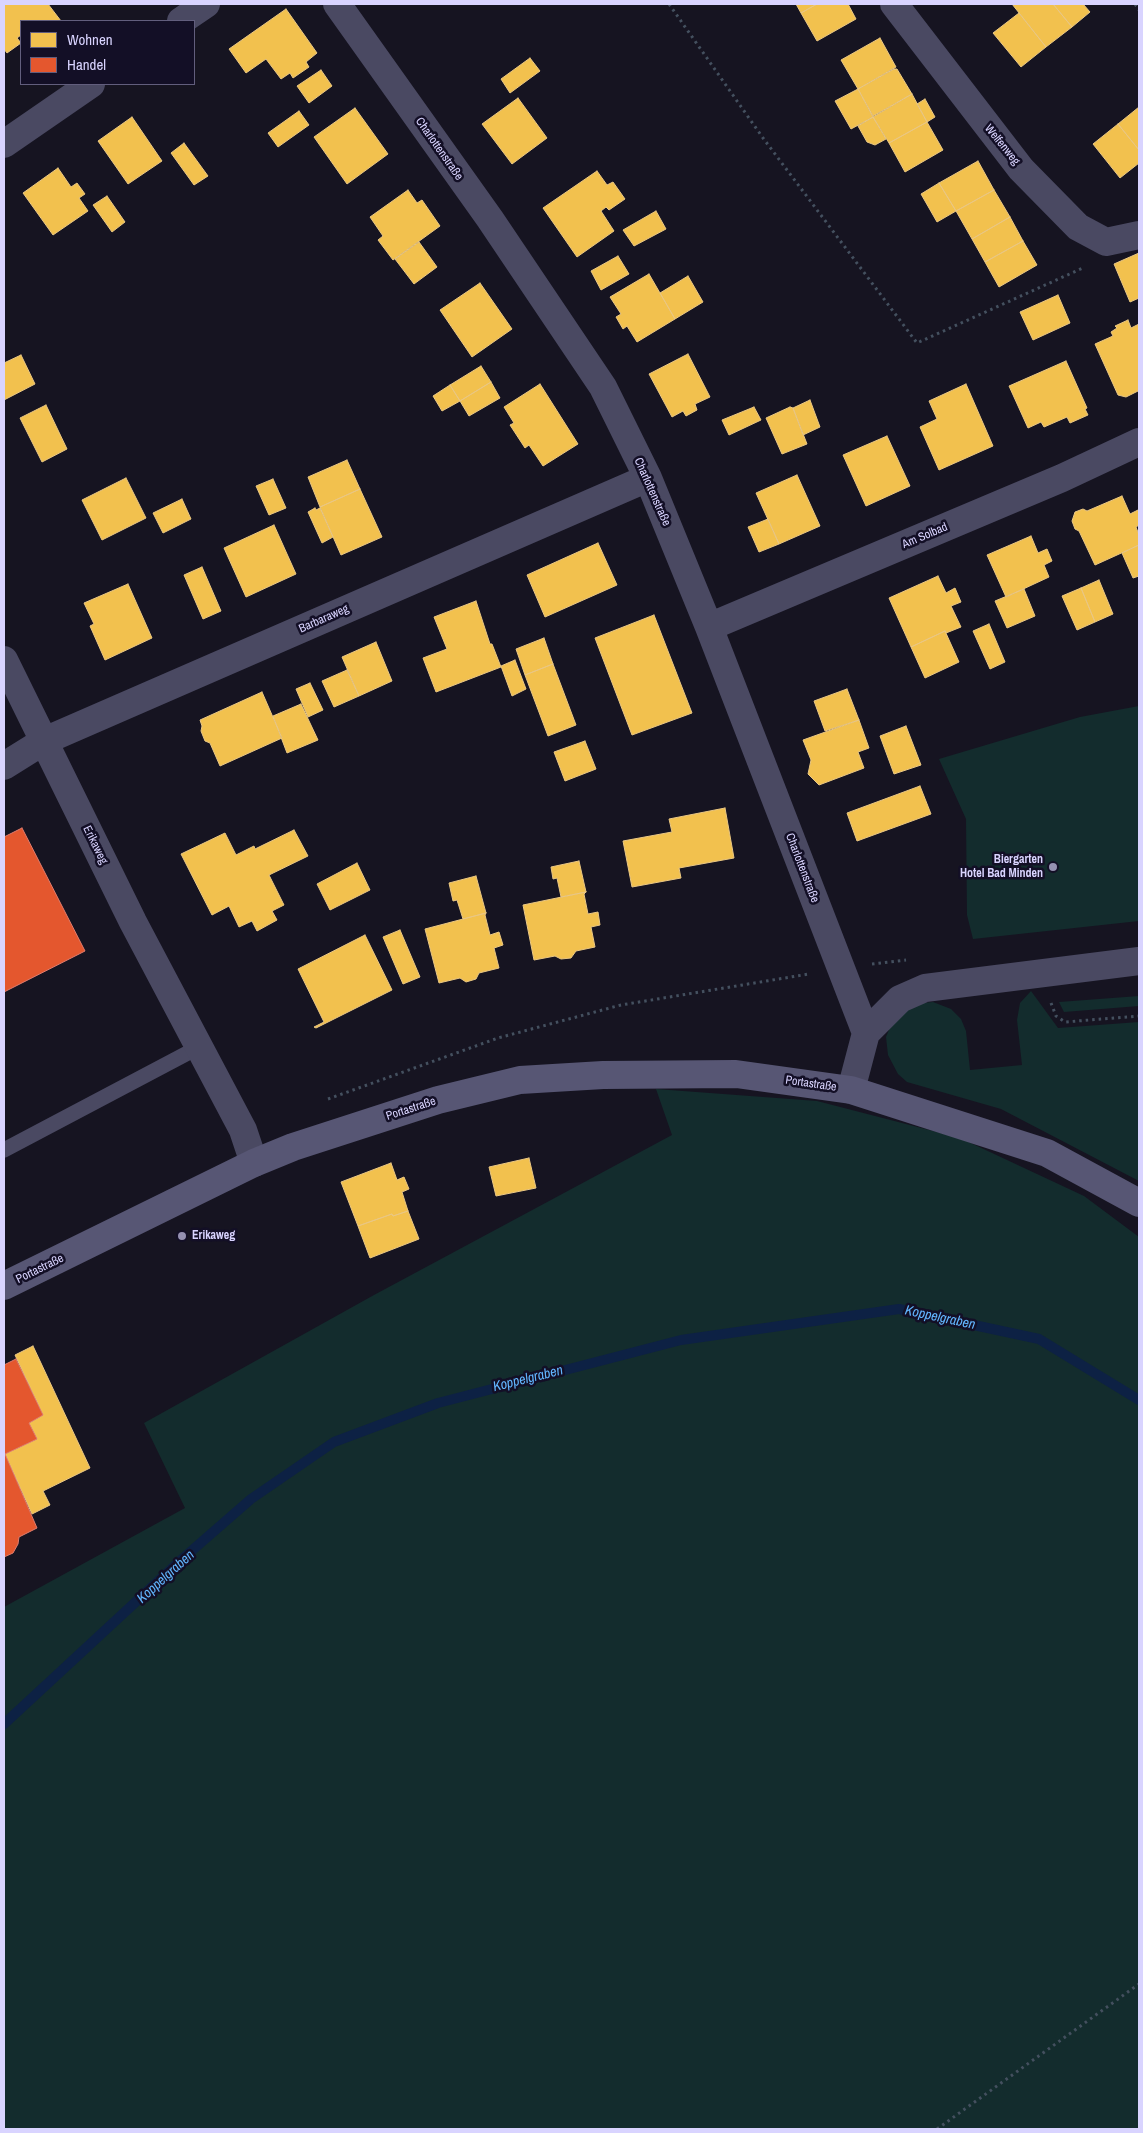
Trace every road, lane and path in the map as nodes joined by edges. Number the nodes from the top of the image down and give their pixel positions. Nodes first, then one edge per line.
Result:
1 (206, 4) edge
2 (337, 4) edge
3 (669, 4) edge
4 (894, 4) edge
5 (1135, 4) edge
6 (1139, 10) edge
7 (182, 20) edge
8 (90, 85) edge
9 (4, 144) edge
10 (1139, 235) edge
11 (1106, 242) junction
12 (1139, 442) edge
13 (648, 478) junction
14 (709, 627) junction
15 (4, 660) edge
16 (44, 741) junction
17 (4, 766) edge
18 (908, 959) dead end
19 (1139, 961) edge
20 (841, 969) junction
21 (1042, 974) junction
22 (1139, 1016) edge
23 (866, 1033) junction
24 (199, 1047) junction
25 (851, 1090) junction
26 (324, 1101) dead end
27 (4, 1150) edge
28 (254, 1163) junction
29 (1139, 1203) edge
30 (4, 1286) edge
31 (1139, 1984) edge
32 (937, 2129) edge

1 - 7 street
2 - 13 street, Charlottenstraße
3 - 11 path
4 - 11 street, Welfenweg
5 - 6 path
8 - 9 street
10 - 11 street
12 - 14 street, Am Solbad
13 - 14 street, Charlottenstraße
13 - 16 street, Barbaraweg
14 - 20 street, Charlottenstraße
15 - 16 street, Erikaweg
16 - 17 street, Barbaraweg
16 - 24 street, Erikaweg
18 - 20 path
19 - 21 street
20 - 23 street, Charlottenstraße
20 - 26 path
21 - 22 path
21 - 23 street
23 - 25 street, Portastraße
24 - 27 lane
24 - 28 street, Erikaweg
25 - 28 main road, Portastraße
25 - 29 main road, Portastraße
28 - 30 main road, Portastraße
31 - 32 path

